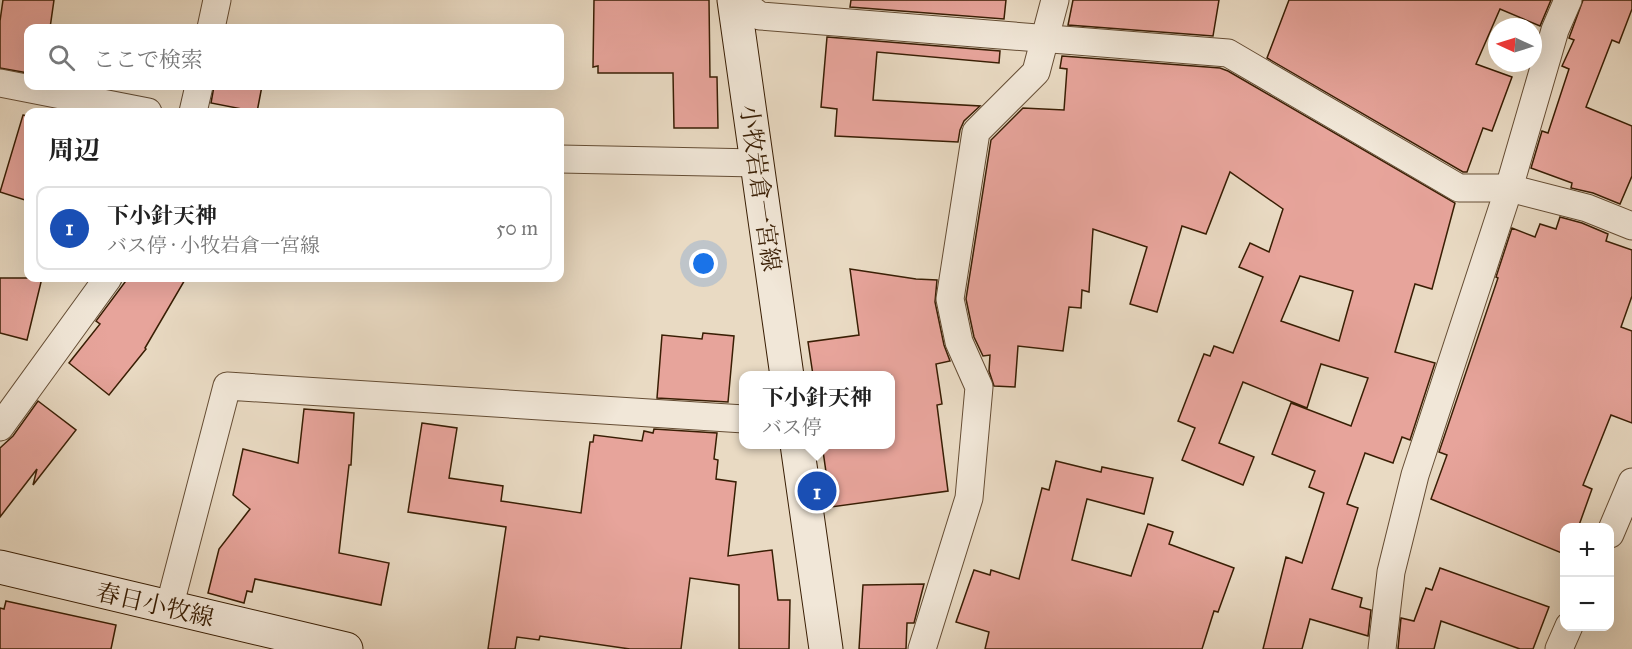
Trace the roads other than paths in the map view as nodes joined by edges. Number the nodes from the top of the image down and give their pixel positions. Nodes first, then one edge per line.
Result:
1 (217, 0) edge
2 (734, 0) edge
3 (739, 0) edge
4 (1055, 0) edge
5 (1568, 0) edge
6 (212, 24) edge
7 (1046, 38) junction
8 (0, 83) edge
9 (24, 88) edge
10 (36, 90) edge
11 (198, 90) edge
12 (128, 108) edge
13 (194, 108) edge
14 (564, 159) edge
15 (757, 163) junction
16 (1509, 188) junction
17 (1632, 226) edge
18 (105, 282) edge
19 (786, 371) edge
20 (739, 419) edge
21 (0, 427) edge
22 (798, 449) edge
23 (1632, 482) edge
24 (1614, 525) edge
25 (0, 567) edge
26 (169, 609) junction
27 (1567, 631) edge
28 (345, 649) edge
29 (826, 649) edge
30 (922, 649) edge
31 (1382, 649) edge
32 (1559, 649) edge

1 - 6 street
2 - 15 main road, 小牧岩倉一宮線
3 - 7 street
4 - 7 street
5 - 16 street
7 - 16 street
7 - 30 street
8 - 9 street
10 - 12 street
11 - 13 street
14 - 15 street
15 - 19 main road, 小牧岩倉一宮線
16 - 17 street
16 - 31 street
18 - 21 street
20 - 26 street
22 - 29 main road
23 - 24 street
25 - 26 main road, 春日小牧線
26 - 28 main road, 春日小牧線
27 - 32 street

